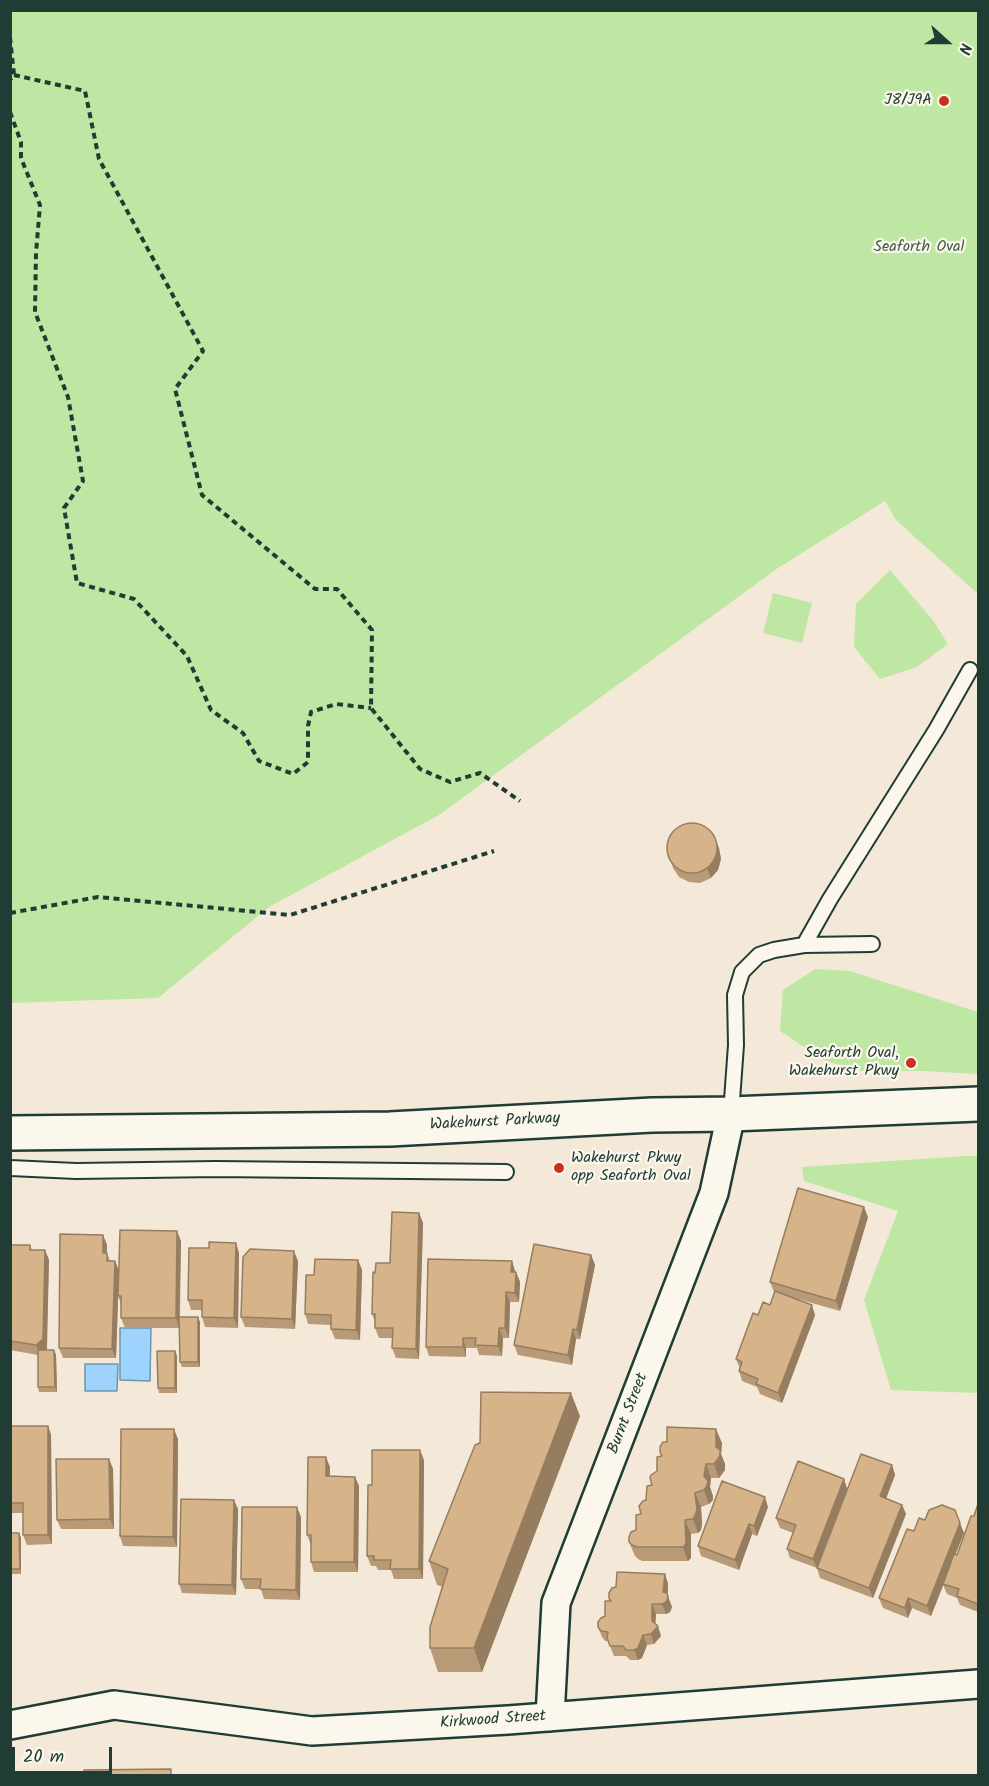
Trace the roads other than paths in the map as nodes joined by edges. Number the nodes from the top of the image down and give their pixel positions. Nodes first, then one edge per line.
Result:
1 (969, 670) dead end
2 (804, 945) junction
3 (872, 945) dead end
4 (978, 1104) edge
5 (731, 1114) junction
6 (10, 1133) edge
7 (10, 1168) edge
8 (506, 1172) dead end
9 (978, 1684) edge
10 (550, 1717) junction
11 (10, 1725) edge

1 - 2 lane
2 - 3 lane
2 - 5 lane
4 - 5 main road, Wakehurst Parkway
5 - 6 main road, Wakehurst Parkway
5 - 10 street, Burnt Street
7 - 8 lane
9 - 10 street, Kirkwood Street
10 - 11 street, Kirkwood Street

